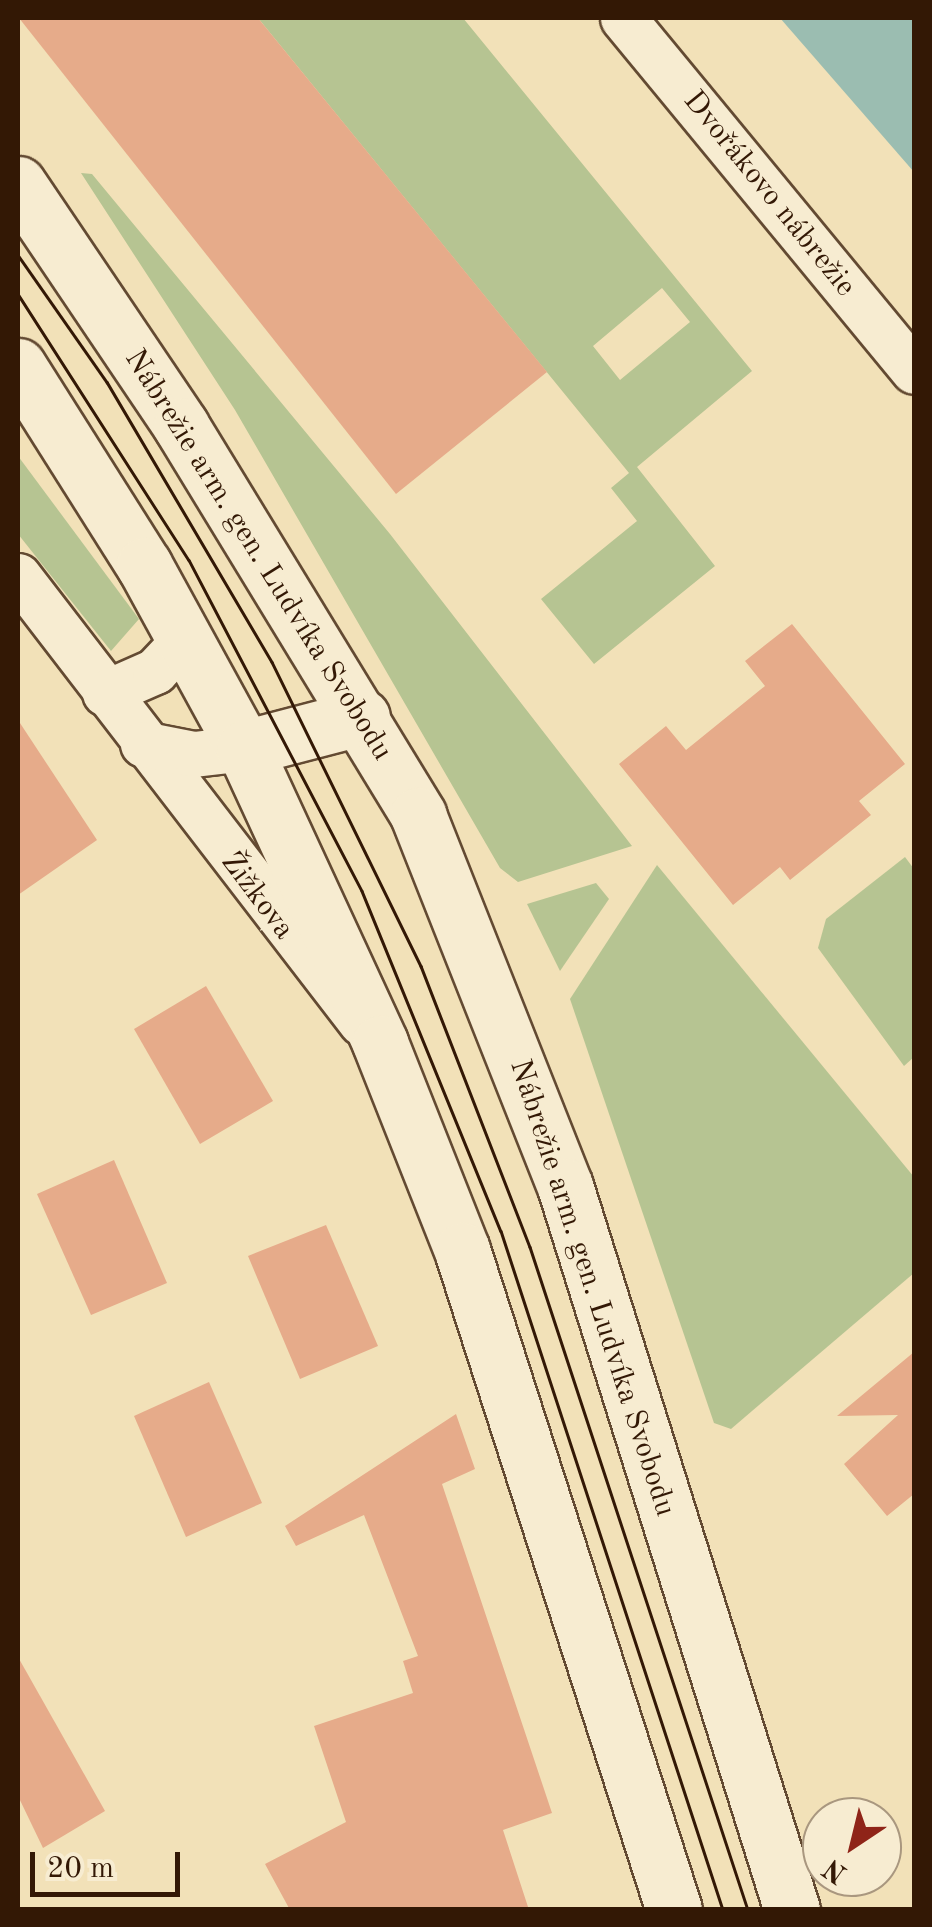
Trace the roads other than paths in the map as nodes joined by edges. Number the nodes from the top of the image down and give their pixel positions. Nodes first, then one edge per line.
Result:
1 (623, 18) edge
2 (18, 184) edge
3 (18, 366) edge
4 (914, 371) edge
5 (18, 576) edge
6 (185, 639) junction
7 (105, 693) junction
8 (362, 717) junction
9 (143, 744) junction
10 (244, 748) junction
11 (380, 1043) junction
12 (674, 1910) edge
13 (792, 1910) edge

1 - 4 street, Dvořákovo nábrežie
2 - 8 main road, Nábrežie arm. gen. Ludvíka Svobodu
3 - 6 main road
5 - 7 street, Žižkova
6 - 7 street
6 - 10 main road
7 - 9 street, Žižkova
8 - 10 main road
8 - 13 main road, Nábrežie arm. gen. Ludvíka Svobodu
9 - 10 street
9 - 11 street, Žižkova
10 - 11 main road
11 - 12 main road

